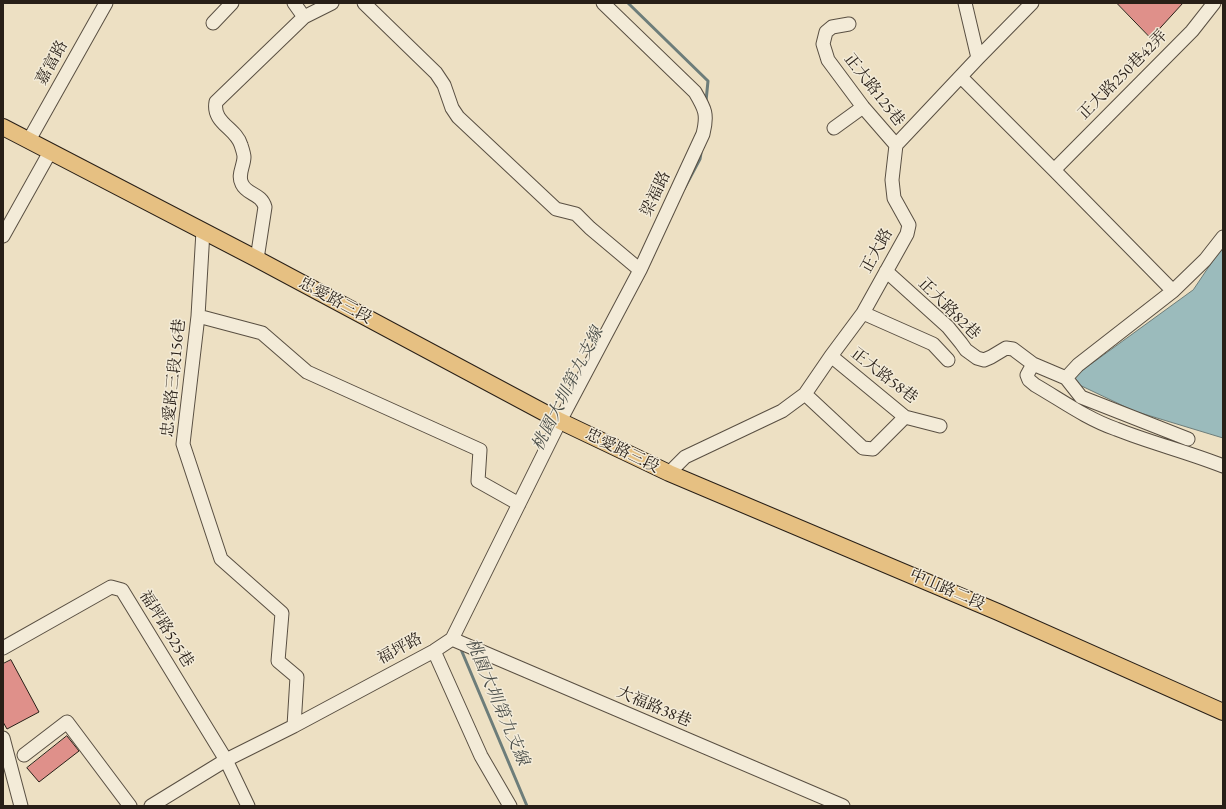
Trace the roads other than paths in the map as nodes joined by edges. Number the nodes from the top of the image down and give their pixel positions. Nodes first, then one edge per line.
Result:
1 (106, 3) edge
2 (232, 3) edge
3 (332, 3) edge
4 (364, 3) edge
5 (603, 3) edge
6 (965, 3) edge
7 (1032, 3) edge
8 (1214, 3) edge
9 (297, 4) edge
10 (304, 18) junction
11 (213, 23) dead end
12 (849, 24) dead end
13 (978, 58) junction
14 (960, 76) junction
15 (863, 107) junction
16 (3, 127) edge
17 (834, 128) dead end
18 (29, 140) junction
19 (896, 145) junction
20 (50, 152) junction
21 (1054, 170) junction
22 (203, 231) junction
23 (3, 236) edge
24 (1223, 237) edge
25 (257, 259) junction
26 (640, 270) junction
27 (886, 271) junction
28 (1173, 291) junction
29 (862, 313) junction
30 (198, 316) junction
31 (831, 356) junction
32 (948, 360) dead end
33 (1033, 364) junction
34 (1066, 378) junction
35 (805, 394) junction
36 (905, 417) junction
37 (563, 423) junction
38 (940, 426) dead end
39 (1188, 439) dead end
40 (1223, 466) edge
41 (668, 473) junction
42 (519, 504) junction
43 (452, 639) junction
44 (3, 648) edge
45 (434, 651) junction
46 (1223, 712) edge
47 (294, 726) junction
48 (3, 738) edge
49 (24, 755) dead end
50 (226, 760) junction
51 (21, 806) edge
52 (130, 806) edge
53 (152, 806) edge
54 (248, 806) edge
55 (510, 806) edge
56 (843, 806) edge

1 - 18 street, 嘉富路
2 - 11 street
3 - 10 street
4 - 26 street
5 - 26 street, 梁福路
6 - 13 street
7 - 13 street
8 - 21 street, 正大路250巷42弄
9 - 10 street
10 - 25 street
12 - 15 street, 正大路125巷
13 - 14 street
14 - 19 street
14 - 21 street
15 - 17 street
15 - 19 street, 正大路125巷
16 - 18 main road, 忠愛路三段
18 - 20 main road, 忠愛路三段
19 - 27 street, 正大路
20 - 22 main road, 忠愛路三段
20 - 23 street
21 - 28 street
22 - 25 main road, 忠愛路三段
22 - 30 street, 忠愛路三段156巷
24 - 28 street
25 - 37 main road, 忠愛路三段
26 - 37 street, 梁福路
27 - 29 street, 正大路
27 - 33 street, 正大路82巷
28 - 34 street
29 - 31 street, 正大路
29 - 32 street
30 - 42 street
30 - 47 street, 忠愛路三段156巷
31 - 35 street, 正大路
31 - 36 street, 正大路58巷
33 - 34 street
33 - 40 street
34 - 39 street
35 - 36 street
35 - 41 street, 正大路
36 - 38 street, 正大路58巷
37 - 41 main road, 忠愛路三段
37 - 42 street, 福坪路
41 - 46 main road, 中山路二段
42 - 43 street, 福坪路
43 - 45 street, 福坪路
43 - 56 street, 大福路38巷
44 - 50 street, 福坪路525巷
45 - 47 street, 福坪路
45 - 55 street
47 - 50 street, 福坪路
48 - 51 street
49 - 52 street
50 - 53 street, 福坪路
50 - 54 street, 福坪路525巷

